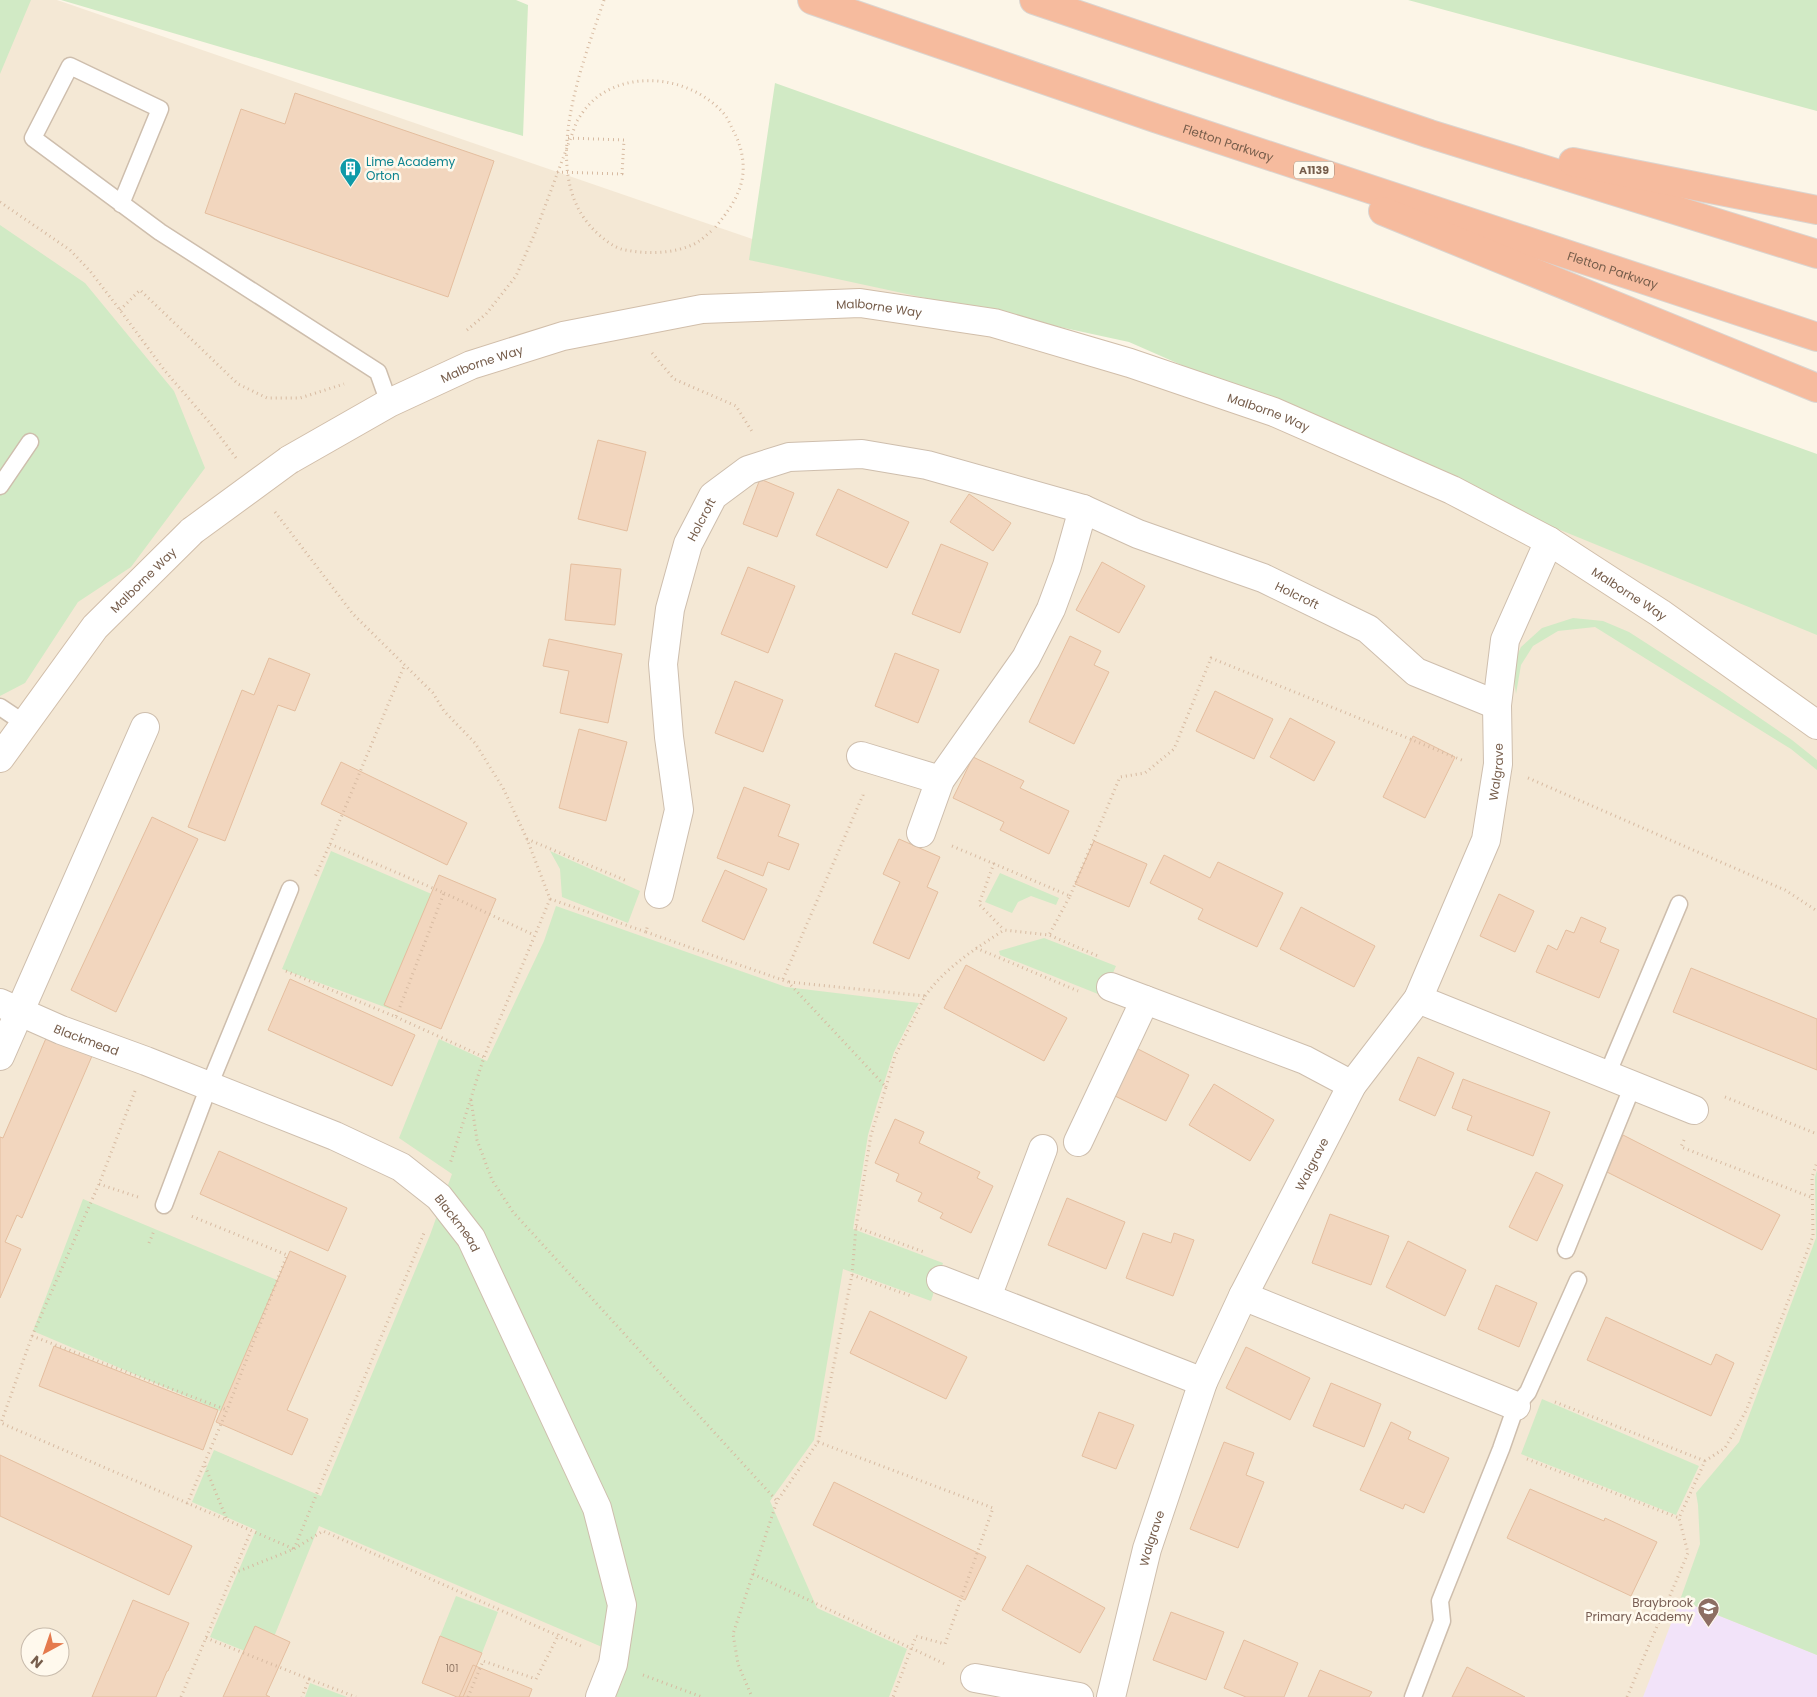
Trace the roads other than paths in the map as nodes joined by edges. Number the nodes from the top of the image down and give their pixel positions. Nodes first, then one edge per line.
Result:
1 (812, 0) edge
2 (1034, 0) edge
3 (1155, 118) junction
4 (1430, 134) junction
5 (121, 204) junction
6 (1817, 210) edge
7 (1817, 254) edge
8 (1817, 337) edge
9 (1817, 388) edge
10 (389, 403) junction
11 (30, 442) dead end
12 (0, 486) edge
13 (1083, 509) junction
14 (1549, 541) junction
15 (1498, 705) junction
16 (0, 707) edge
17 (24, 723) junction
18 (1817, 725) edge
19 (145, 727) dead end
20 (861, 756) road end
21 (0, 758) edge
22 (940, 780) junction
23 (921, 833) road end
24 (290, 889) road end
25 (659, 894) road end
26 (1679, 904) dead end
27 (1099, 990) road end
28 (1418, 999) junction
29 (1145, 1000) junction
30 (9, 1008) edge
31 (0, 1056) edge
32 (1607, 1075) junction
33 (1352, 1085) junction
34 (1633, 1085) junction
35 (209, 1086) junction
36 (1694, 1110) dead end
37 (1078, 1142) dead end
38 (1043, 1149) dead end
39 (164, 1205) road end
40 (1566, 1250) dead end
41 (941, 1280) dead end
42 (1578, 1280) dead end
43 (1243, 1296) junction
44 (988, 1297) junction
45 (1203, 1382) junction
46 (1522, 1399) junction
47 (975, 1678) road end
48 (1021, 1692) edge
49 (600, 1697) edge
50 (1080, 1697) edge
51 (1111, 1697) edge
52 (1413, 1697) edge

1 - 3 highway, Fletton Parkway / A1139
2 - 4 highway
3 - 8 highway, Fletton Parkway / A1139
3 - 9 highway
4 - 6 highway
4 - 7 highway
5 - 5 lane
5 - 10 lane
10 - 14 street, Malborne Way
10 - 17 street, Malborne Way, bridge
11 - 12 lane
13 - 15 street, Holcroft
13 - 22 street
13 - 25 street, Holcroft
14 - 15 street, Walgrave
14 - 18 street, Malborne Way
15 - 28 street, Walgrave
16 - 17 lane
17 - 21 street, Malborne Way
19 - 30 street
20 - 22 street
22 - 23 street
24 - 35 lane
26 - 32 lane
27 - 29 street
28 - 32 street
28 - 33 street, Walgrave
29 - 33 street
29 - 37 street
30 - 31 street
30 - 35 street, Blackmead
32 - 34 street
33 - 43 street, Walgrave
34 - 36 street
34 - 40 lane
35 - 39 lane
35 - 49 street, Blackmead
38 - 44 street
41 - 44 street
42 - 46 lane
43 - 45 street, Walgrave
43 - 46 street
44 - 45 street
45 - 51 street, Walgrave
46 - 52 lane
47 - 48 street
48 - 50 street

